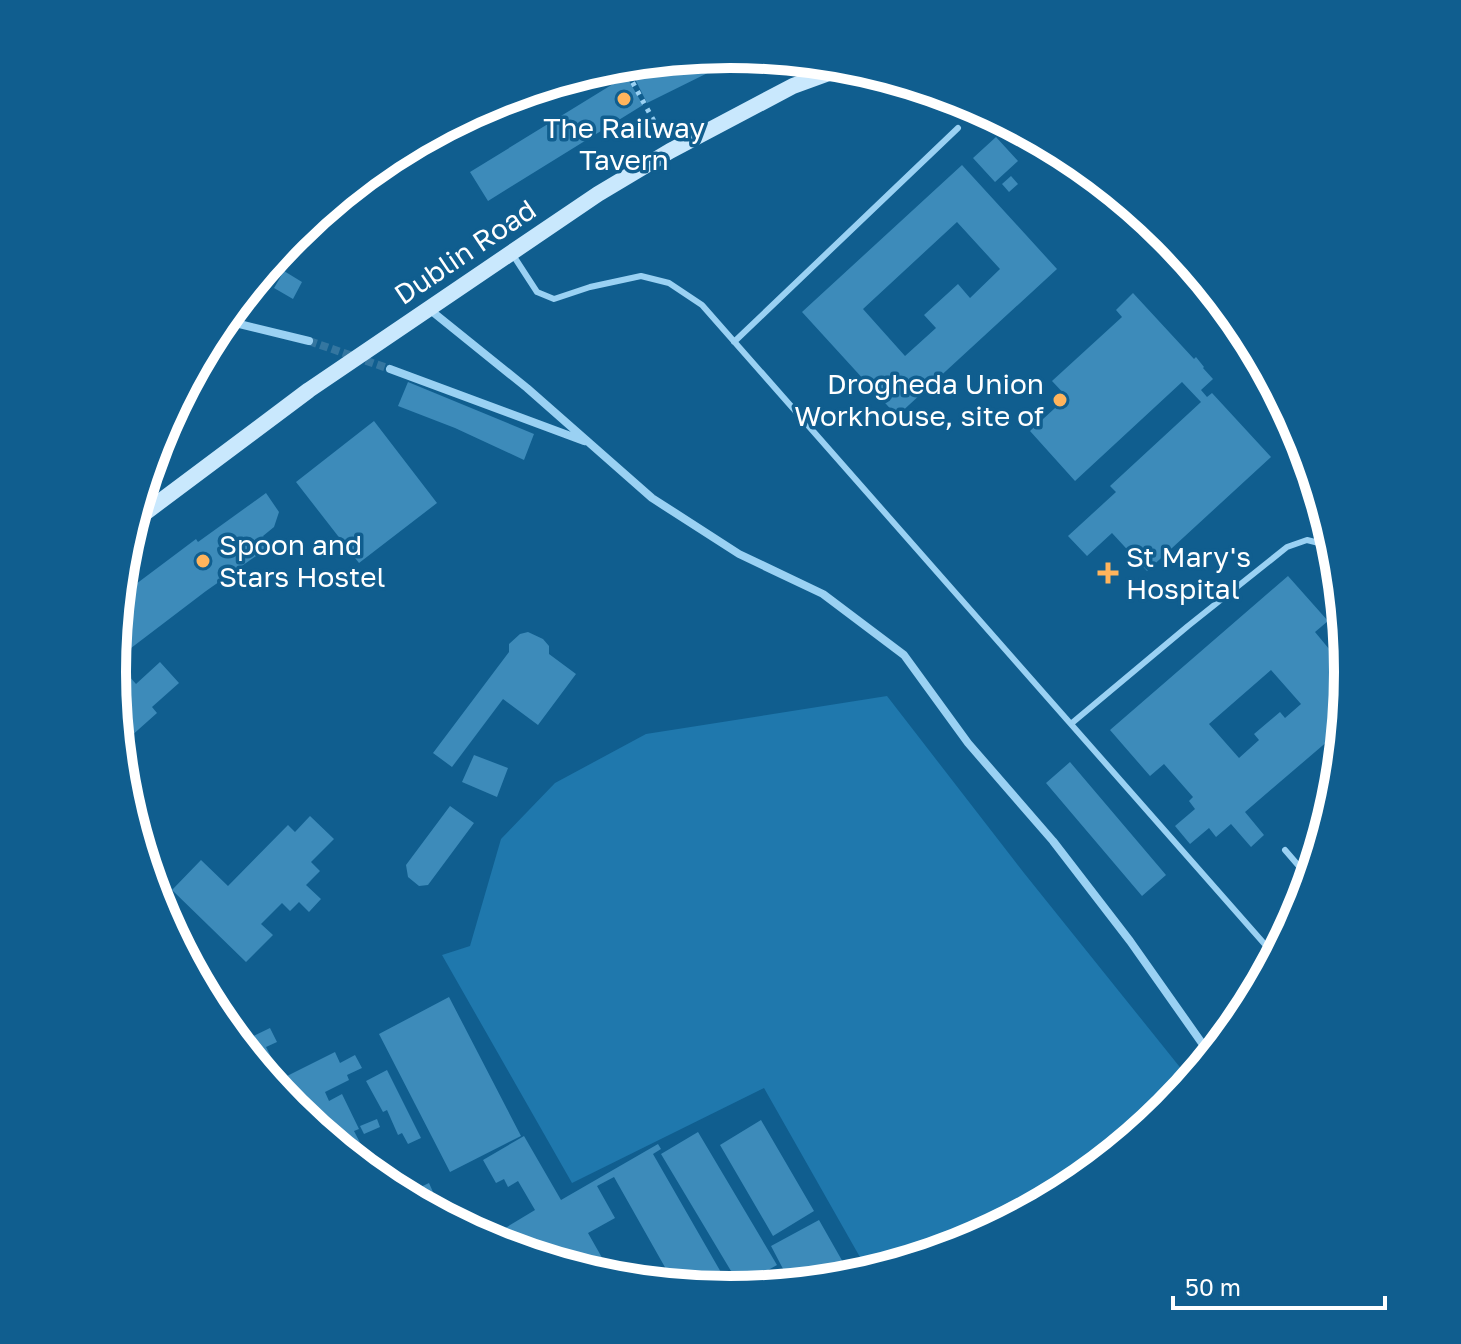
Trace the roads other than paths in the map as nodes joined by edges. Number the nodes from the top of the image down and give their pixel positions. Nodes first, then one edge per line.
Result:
1 (822, 75) edge
2 (958, 128) dead end
3 (511, 252) junction
4 (428, 308) junction
5 (237, 323) edge
6 (309, 341) tunnel mouth
7 (734, 342) junction
8 (390, 369) tunnel mouth
9 (589, 443) junction
10 (149, 510) edge
11 (1320, 543) edge
12 (1072, 723) junction
13 (1285, 850) dead end
14 (1301, 869) edge
15 (1268, 947) edge
16 (1204, 1047) edge

1 - 3 main road, Dublin Road
2 - 7 lane
3 - 4 main road, Dublin Road
3 - 7 lane
4 - 9 street
4 - 10 main road, Dublin Road
5 - 6 street
7 - 12 lane
8 - 9 street
9 - 16 street
11 - 12 lane
12 - 15 lane
13 - 14 lane

